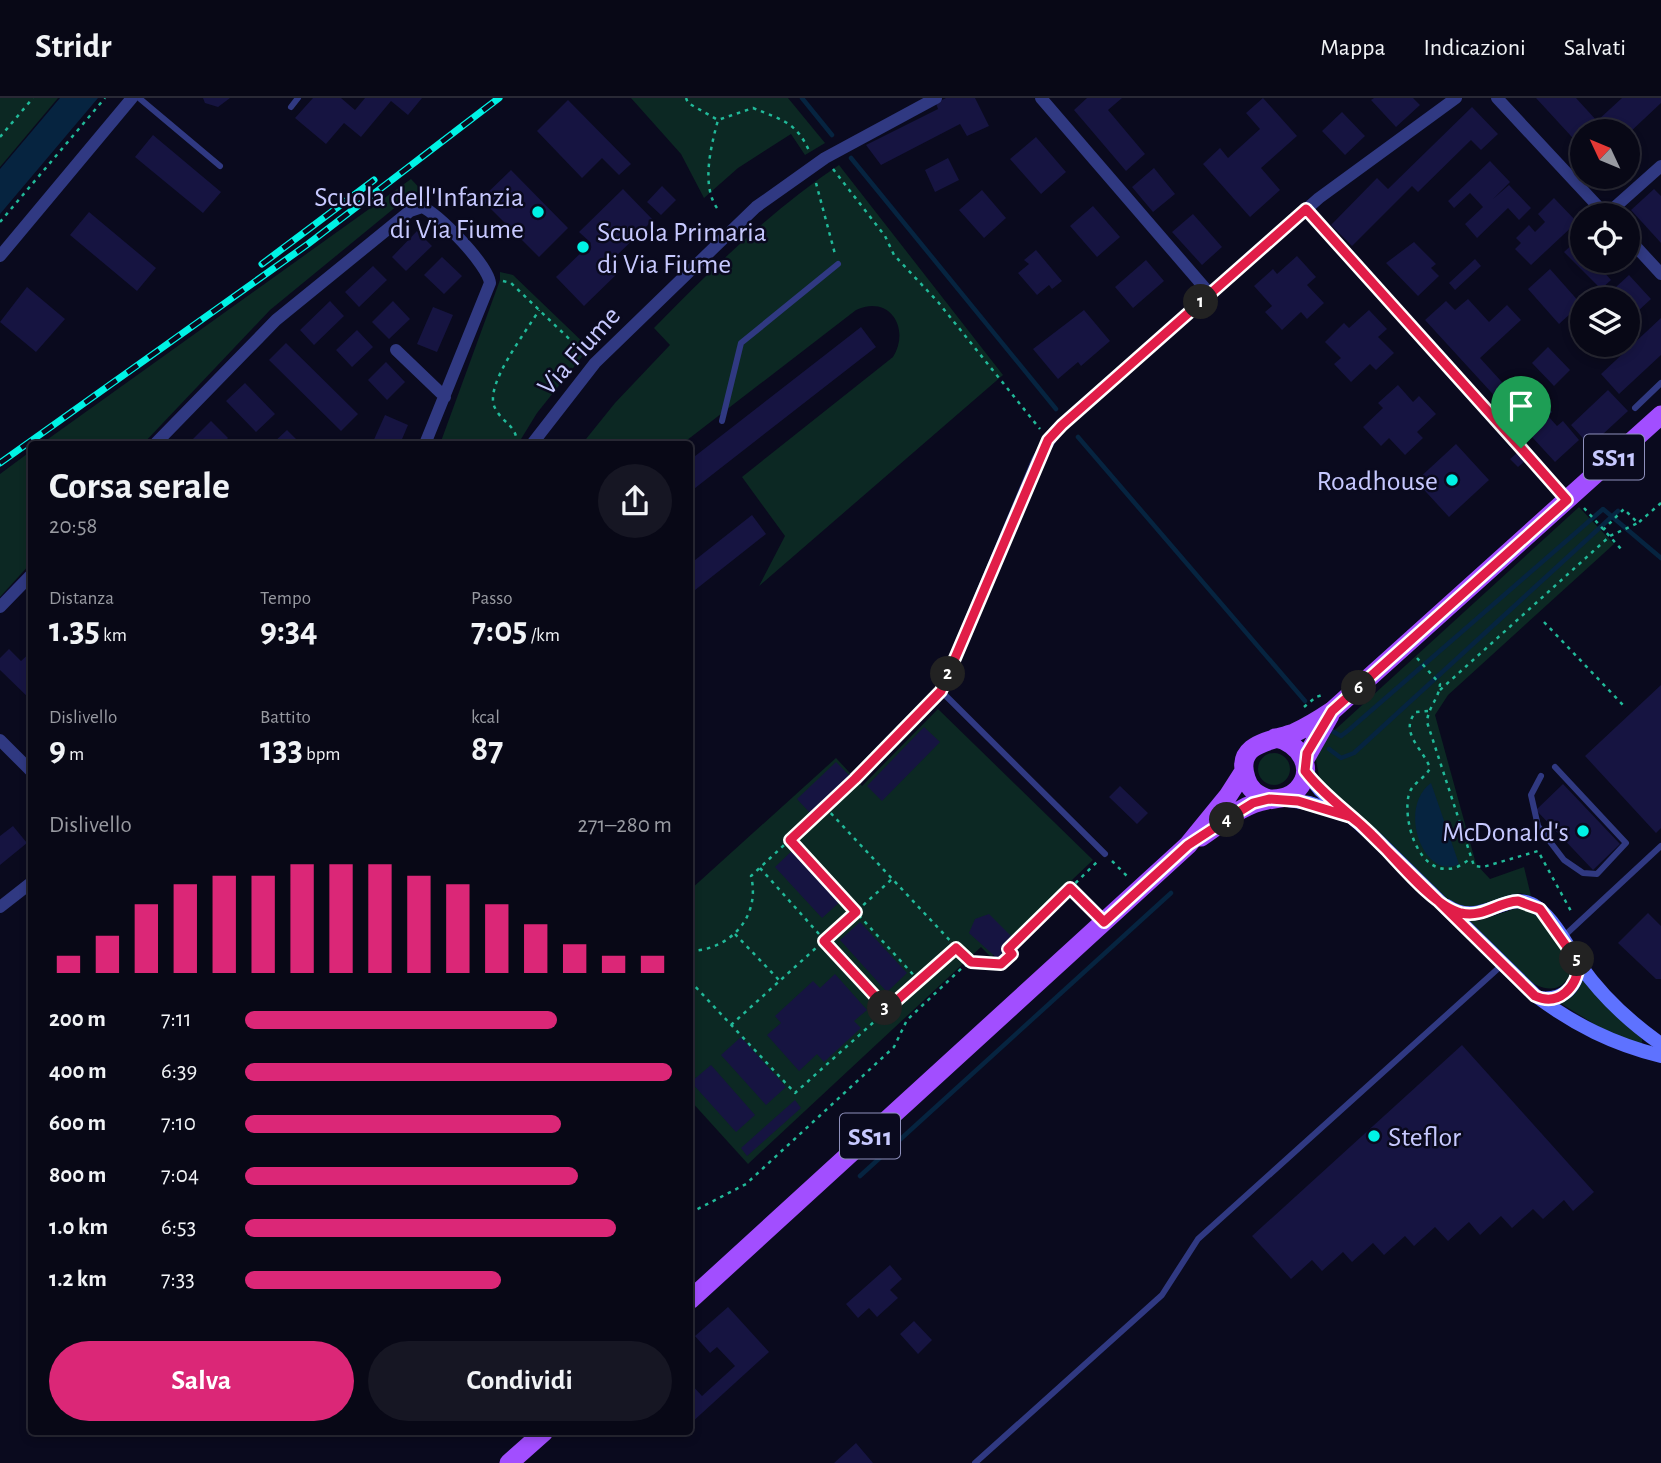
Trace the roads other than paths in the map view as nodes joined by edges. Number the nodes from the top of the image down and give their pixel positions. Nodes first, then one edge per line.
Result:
1 (132, 98) edge
2 (139, 98) edge
3 (298, 98) edge
4 (936, 98) edge
5 (1041, 98) edge
6 (1497, 98) edge
7 (1448, 100) edge
8 (291, 107) dead end
9 (220, 166) dead end
10 (1661, 166) edge
11 (1595, 203) edge
12 (1619, 203) edge
13 (1306, 209) junction
14 (1640, 251) edge
15 (0, 256) edge
16 (838, 264) road end
17 (1661, 274) edge
18 (1210, 294) junction
19 (396, 350) dead end
20 (1661, 383) edge
21 (445, 397) junction
22 (1635, 408) dead end
23 (1661, 415) edge
24 (722, 421) dead end
25 (158, 441) edge
26 (426, 441) edge
27 (534, 441) edge
28 (1567, 500) junction
29 (28, 578) edge
30 (0, 607) edge
31 (941, 691) junction
32 (1332, 711) junction
33 (1275, 738) junction
34 (0, 740) edge
35 (1305, 766) junction
36 (1555, 766) dead end
37 (28, 768) edge
38 (1244, 771) junction
39 (1541, 776) dead end
40 (855, 779) road end
41 (1274, 799) junction
42 (1351, 817) junction
43 (1188, 845) junction
44 (1661, 846) edge
45 (1105, 854) road end
46 (28, 885) edge
47 (1437, 900) junction
48 (0, 907) edge
49 (1561, 938) junction
50 (1579, 964) junction
51 (1502, 965) junction
52 (1535, 996) junction
53 (1661, 1044) edge
54 (1661, 1056) edge
55 (729, 1265) junction
56 (693, 1284) edge
57 (693, 1297) edge
58 (538, 1436) edge
59 (509, 1463) edge
60 (975, 1463) edge

1 - 15 street
2 - 9 lane
3 - 8 lane
4 - 27 street, Via Fiume
5 - 18 street
6 - 11 street
7 - 13 street
10 - 12 street
13 - 18 street
13 - 28 street
14 - 17 street
16 - 24 lane
18 - 31 street
19 - 21 street
20 - 22 lane
21 - 25 street
21 - 26 street
23 - 28 main road, SS11
28 - 32 main road, SS11
29 - 30 street
31 - 40 street
31 - 45 lane
32 - 33 main road, SS11
32 - 35 main road, SS11
33 - 35 main road
33 - 38 main road, SS11
34 - 37 street
35 - 41 main road, SS11
35 - 42 street
36 - 39 lane
38 - 41 main road
38 - 43 main road, SS11
41 - 42 street
41 - 43 main road, SS11
42 - 47 street
43 - 55 main road, SS11
44 - 49 lane
46 - 48 street
47 - 49 street
47 - 51 street
49 - 50 street
50 - 52 street
50 - 53 street
51 - 52 street
51 - 60 lane
52 - 54 street
55 - 56 street
55 - 57 main road, SS11
58 - 59 main road

